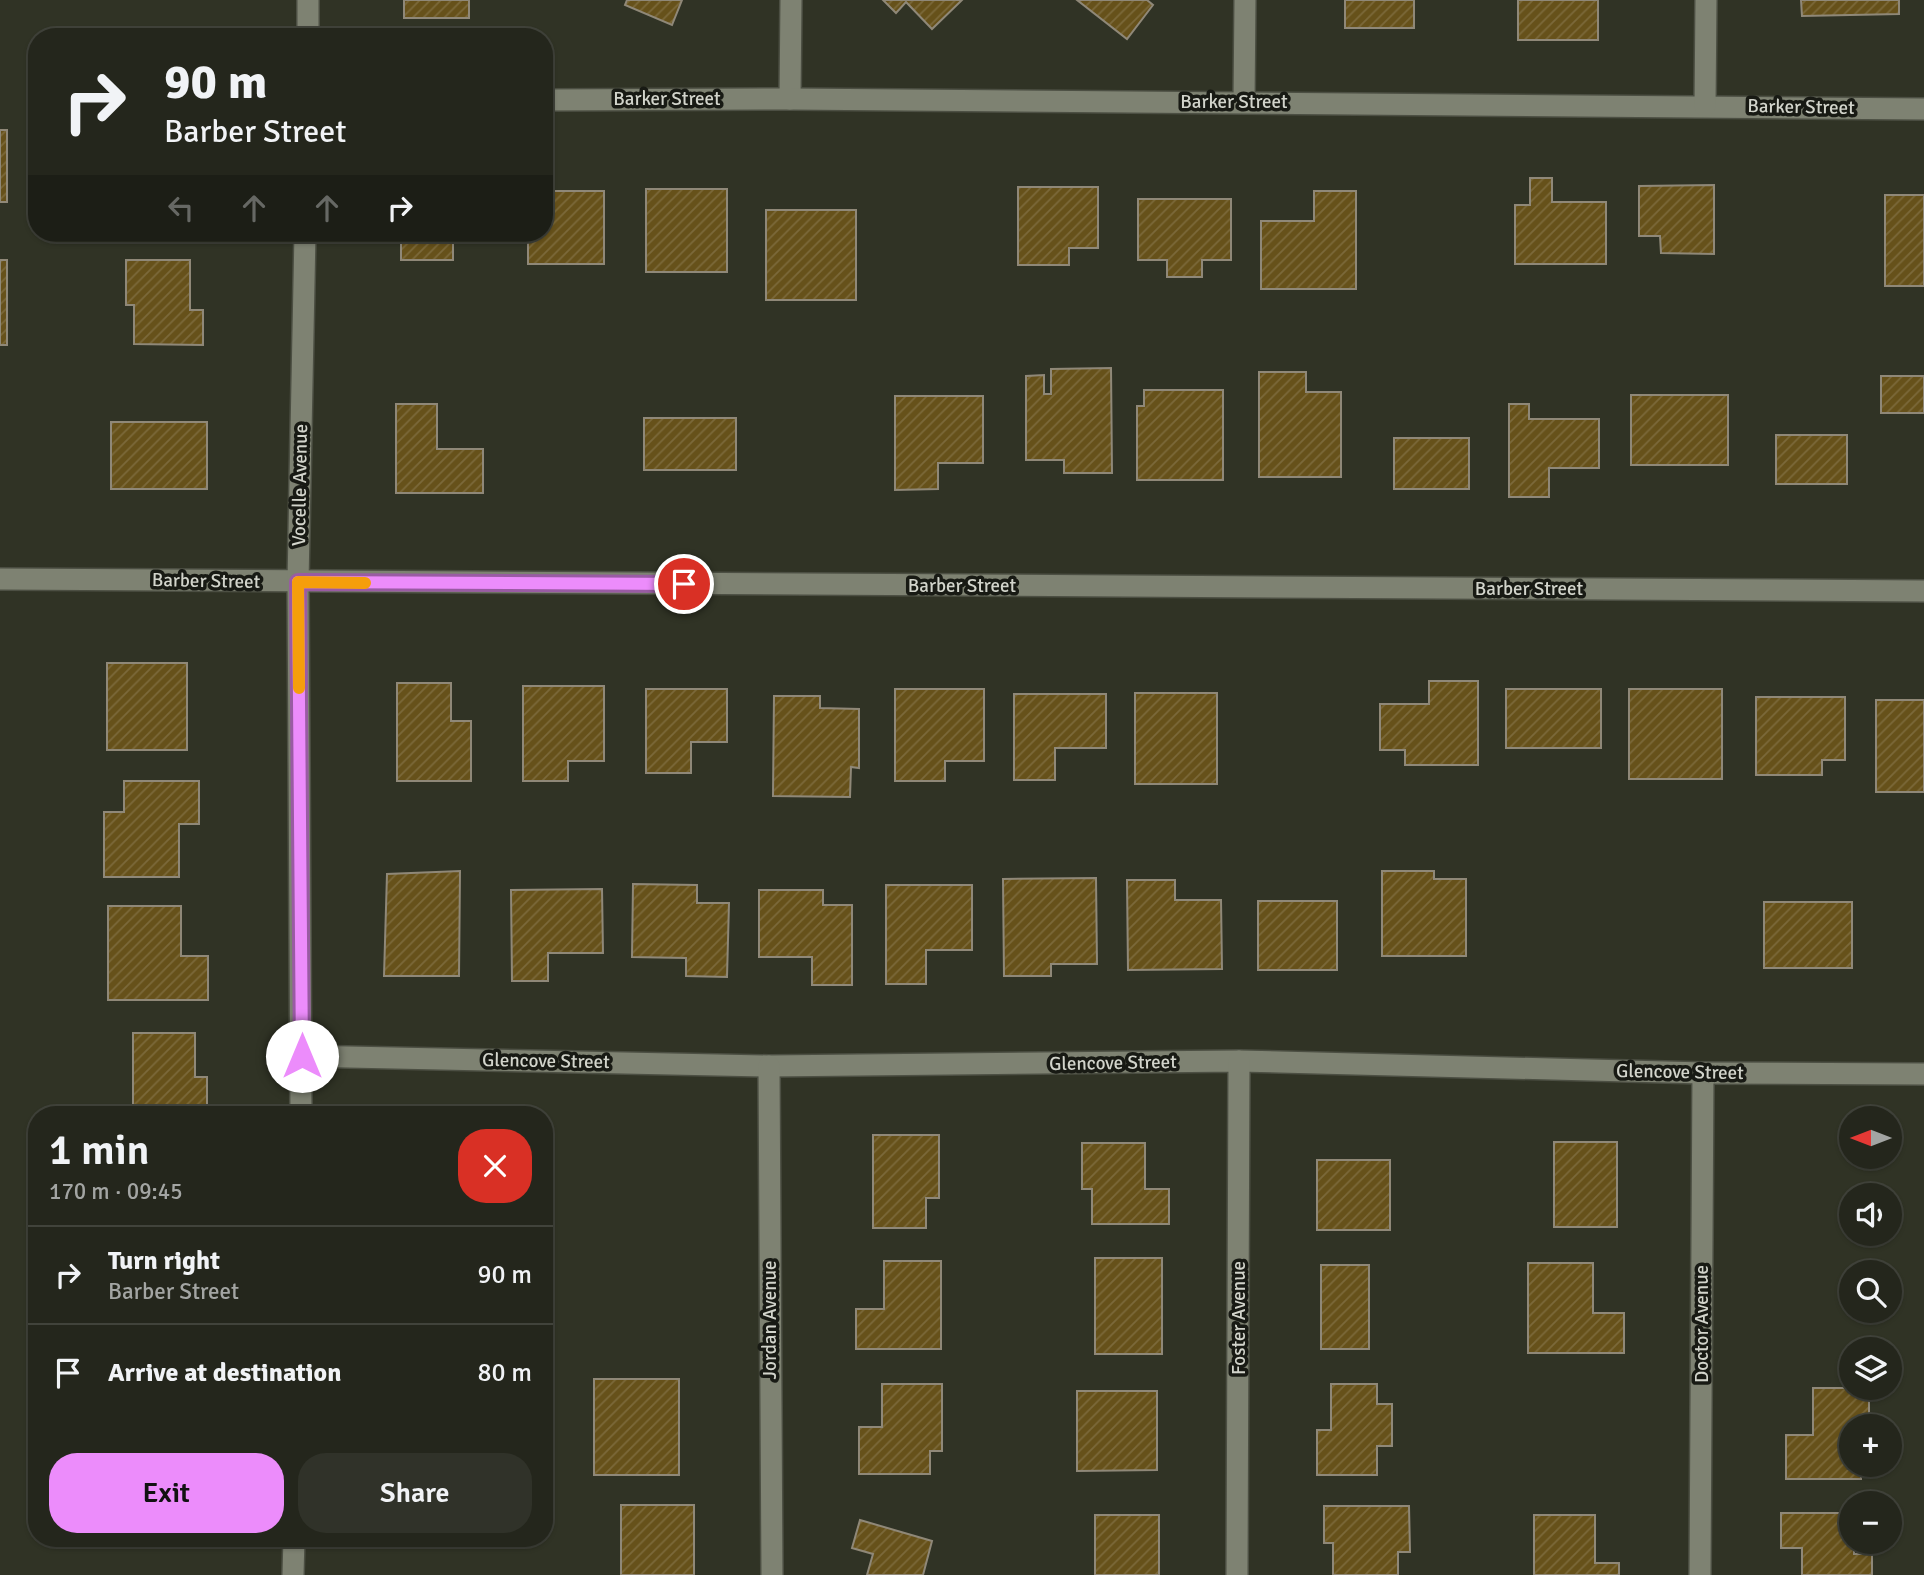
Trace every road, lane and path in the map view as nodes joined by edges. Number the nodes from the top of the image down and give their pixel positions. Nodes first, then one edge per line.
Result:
1 (308, 0) edge
2 (791, 0) edge
3 (1245, 0) edge
4 (1706, 0) edge
5 (308, 28) edge
6 (790, 99) junction
7 (553, 100) edge
8 (1244, 102) junction
9 (1705, 106) junction
10 (1924, 109) edge
11 (305, 242) edge
12 (0, 579) edge
13 (298, 582) junction
14 (1924, 591) edge
15 (302, 1056) junction
16 (1239, 1062) junction
17 (769, 1066) junction
18 (1703, 1073) junction
19 (1924, 1074) edge
20 (301, 1106) edge
21 (294, 1547) edge
22 (293, 1575) edge
23 (772, 1575) edge
24 (1237, 1575) edge
25 (1700, 1575) edge

1 - 5 street
2 - 6 street
3 - 8 street
4 - 9 street
6 - 7 street, Barker Street
6 - 8 street, Barker Street
8 - 9 street, Barker Street
9 - 10 street, Barker Street
11 - 13 street, Vocelle Avenue
12 - 13 street, Barber Street
13 - 14 street, Barber Street
13 - 15 street, Vocelle Avenue
15 - 17 street, Glencove Street
15 - 20 street, Vocelle Avenue
16 - 17 street, Glencove Street
16 - 18 street, Glencove Street
16 - 24 street, Foster Avenue
17 - 23 street, Jordan Avenue
18 - 19 street, Glencove Street
18 - 25 street, Doctor Avenue
21 - 22 street

